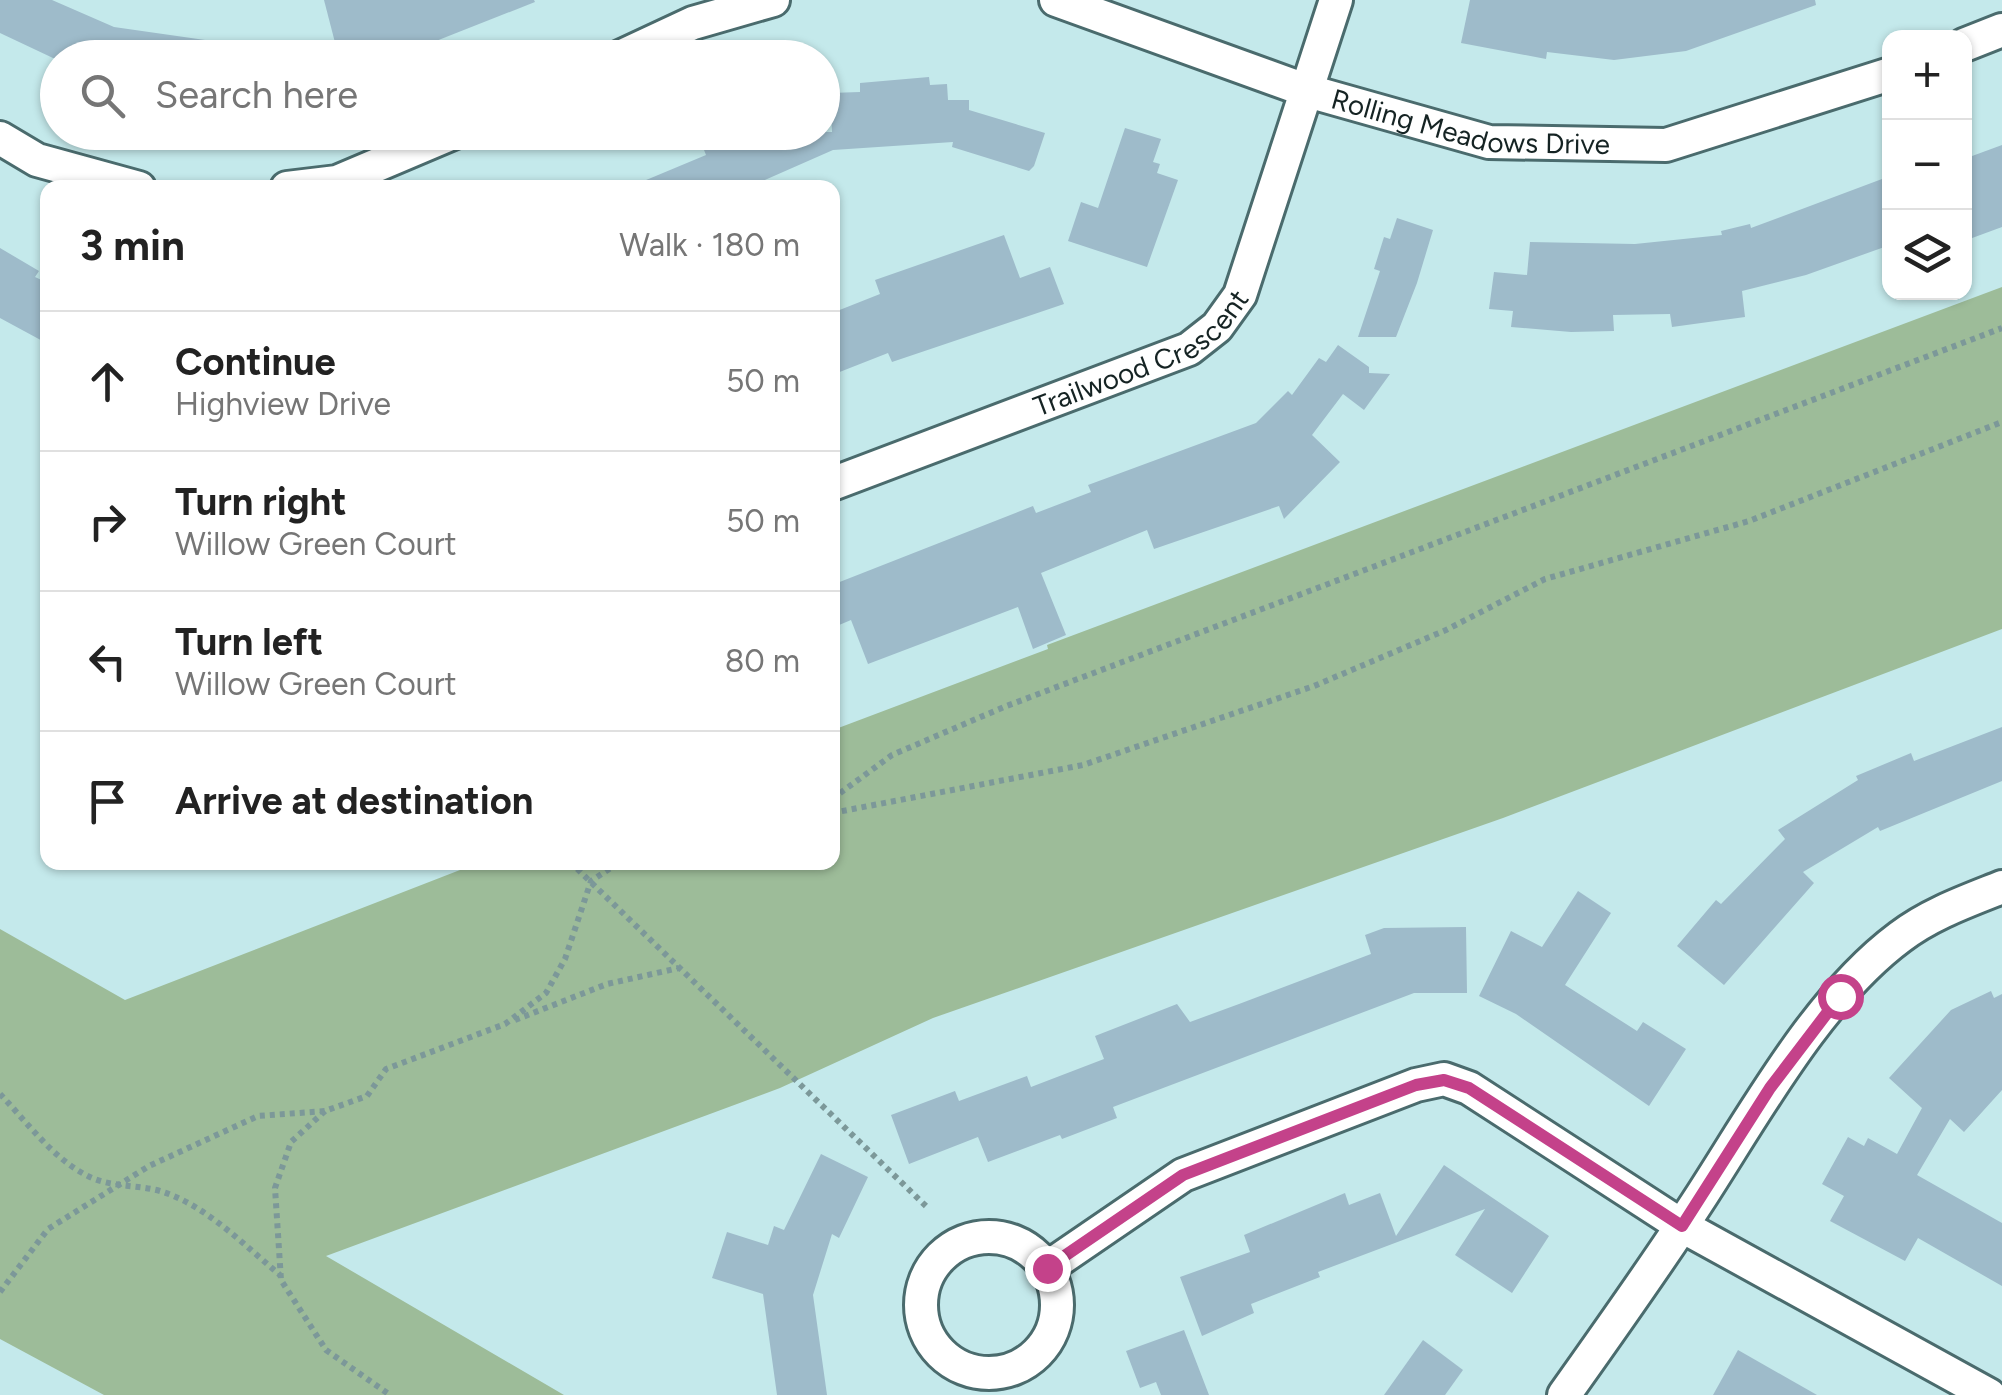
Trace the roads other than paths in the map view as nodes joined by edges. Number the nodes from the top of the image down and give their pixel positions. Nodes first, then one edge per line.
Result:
1 (773, 0) edge
2 (1056, 0) edge
3 (1336, 0) edge
4 (2002, 30) edge
5 (657, 40) edge
6 (1972, 42) edge
7 (1882, 77) edge
8 (1308, 91) junction
9 (0, 138) edge
10 (415, 150) edge
11 (110, 180) edge
12 (349, 180) edge
13 (840, 481) edge
14 (2002, 886) edge
15 (1682, 1226) junction
16 (1047, 1268) junction
17 (1564, 1395) edge
18 (1989, 1395) edge

1 - 5 street
2 - 8 street, Rolling Meadows Drive
3 - 8 street, Trailwood Crescent
4 - 6 street
7 - 8 street, Rolling Meadows Drive
8 - 13 street, Trailwood Crescent
9 - 11 street
10 - 12 street
14 - 15 street
15 - 16 street
15 - 17 street
15 - 18 street
16 - 16 street

